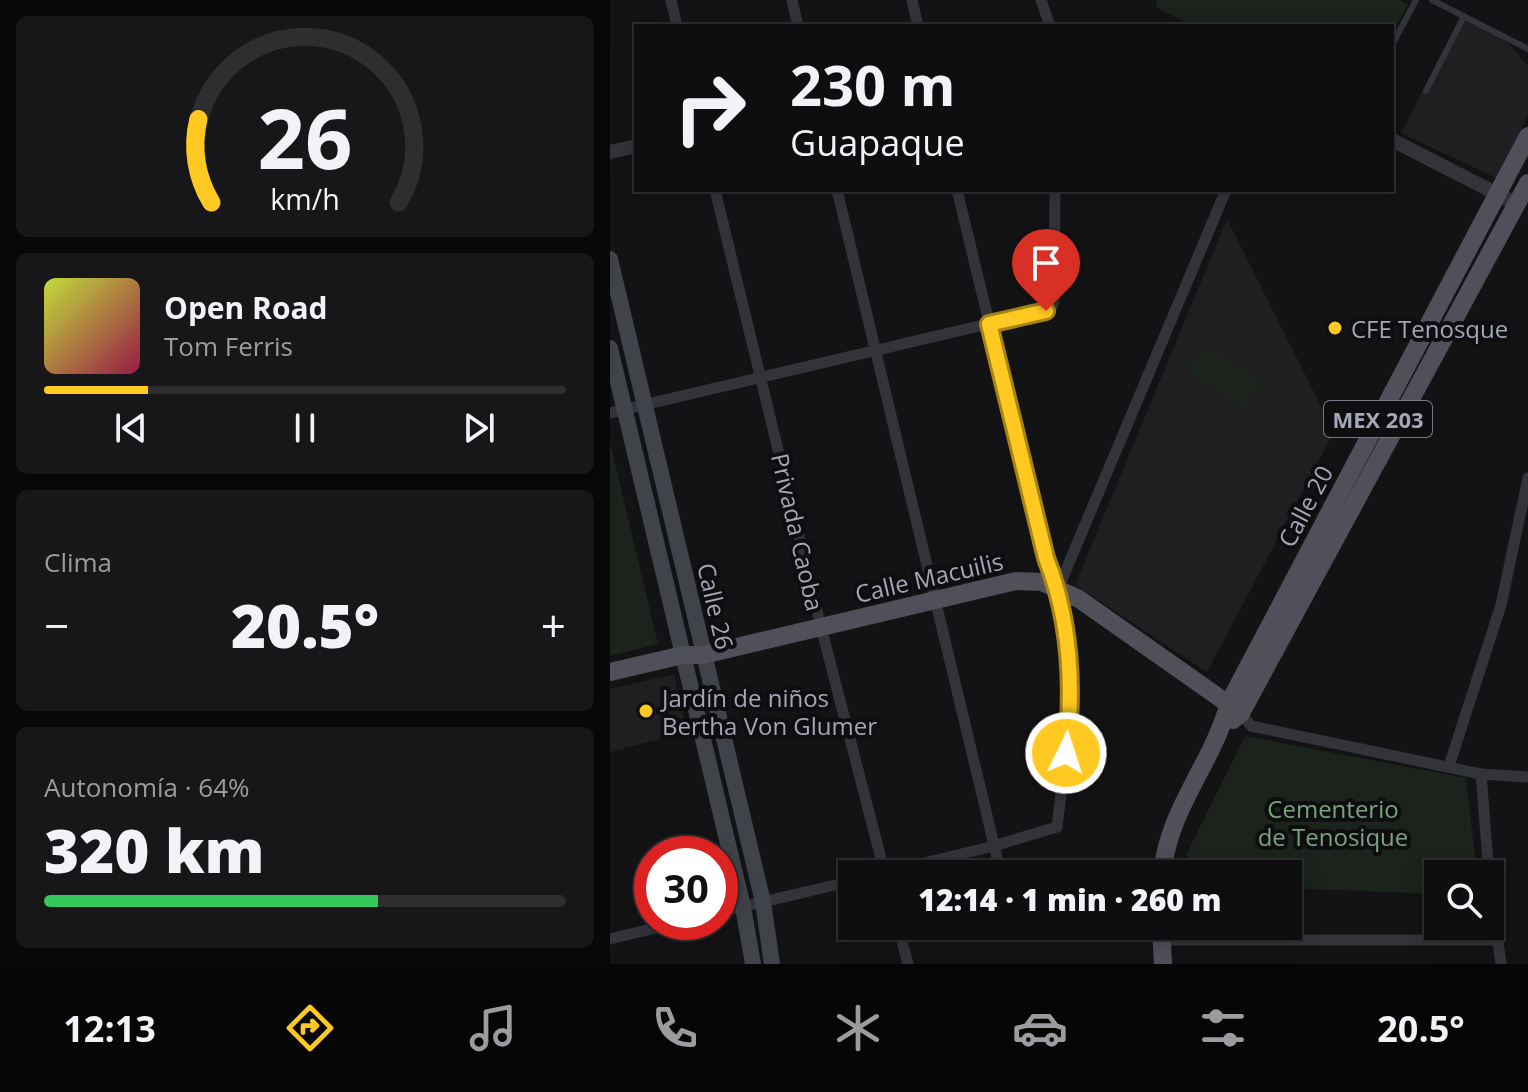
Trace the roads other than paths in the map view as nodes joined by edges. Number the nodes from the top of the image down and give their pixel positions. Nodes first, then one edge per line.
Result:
1 (671, 0) edge
2 (792, 0) edge
3 (912, 0) edge
4 (1041, 0) edge
5 (1416, 0) edge
6 (1432, 0) edge
7 (1464, 16) junction
8 (677, 24) edge
9 (798, 24) edge
10 (918, 24) edge
11 (1049, 24) edge
12 (1394, 41) edge
13 (1528, 49) edge
14 (1426, 91) dead end
15 (1528, 136) edge
16 (1394, 141) edge
17 (634, 146) edge
18 (610, 152) edge
19 (1528, 183) edge
20 (715, 192) edge
21 (837, 192) edge
22 (957, 192) edge
23 (1055, 192) edge
24 (1225, 192) edge
25 (1497, 194) junction
26 (1517, 204) junction
27 (610, 259) edge
28 (989, 324) junction
29 (610, 348) edge
30 (876, 351) junction
31 (761, 378) junction
32 (644, 405) junction
33 (617, 411) edge
34 (1354, 464) junction
35 (1371, 474) junction
36 (1528, 478) edge
37 (1058, 589) junction
38 (936, 600) junction
39 (821, 627) junction
40 (683, 655) junction
41 (703, 655) junction
42 (610, 672) edge
43 (1235, 708) junction
44 (1449, 766) junction
45 (1481, 774) junction
46 (1528, 777) edge
47 (994, 846) junction
48 (879, 860) edge
49 (938, 860) edge
50 (998, 860) edge
51 (1164, 860) edge
52 (1488, 860) edge
53 (838, 884) edge
54 (763, 902) junction
55 (743, 907) junction
56 (738, 908) edge
57 (634, 933) edge
58 (1302, 936) edge
59 (1424, 938) edge
60 (610, 939) edge
61 (902, 940) edge
62 (1162, 940) edge
63 (1498, 940) edge
64 (753, 964) edge
65 (772, 964) edge
66 (908, 964) edge
67 (1163, 964) edge
68 (1501, 964) edge

1 - 8 street
2 - 9 street
3 - 10 street
4 - 11 street
5 - 12 lane
6 - 7 lane
7 - 13 lane
7 - 14 lane
15 - 25 main road, Calle 20 / MEX 203
16 - 25 street
17 - 18 street
19 - 26 main road, Calle 20 / MEX 203
20 - 31 street, Privada Caoba
21 - 30 street
22 - 28 street
23 - 28 street
24 - 37 street
25 - 26 street
25 - 34 main road, Calle 20 / MEX 203
26 - 35 main road, Calle 20 / MEX 203
27 - 32 main road, Calle 26
28 - 30 street
28 - 37 street
29 - 33 main road, Calle 26
30 - 31 street
30 - 38 street
31 - 32 street
31 - 39 street, Privada Caoba
32 - 33 street
32 - 41 main road, Calle 26
33 - 40 main road, Calle 26
34 - 35 main road
34 - 43 main road, Calle 20 / MEX 203
35 - 43 main road, Calle 20 / MEX 203
36 - 44 street
37 - 38 main road, Calle Macuilis
37 - 43 main road, Calle Macuilis
37 - 47 street
38 - 39 main road, Calle Macuilis
38 - 47 street
39 - 41 main road, Calle Macuilis
39 - 48 street, Privada Caoba
40 - 41 main road, Calle Macuilis
40 - 42 main road, Calle Macuilis
40 - 55 main road, Calle 26
41 - 54 main road, Calle 26
43 - 44 street
43 - 51 main road, Calle 20 / MEX 203
44 - 45 street
45 - 46 street
45 - 52 street
47 - 49 street
47 - 50 street
53 - 54 street
54 - 55 street
54 - 65 main road, Calle 26
55 - 56 street
55 - 64 main road, Calle 26
57 - 60 street
58 - 59 street
61 - 66 street
62 - 67 main road
63 - 68 street

